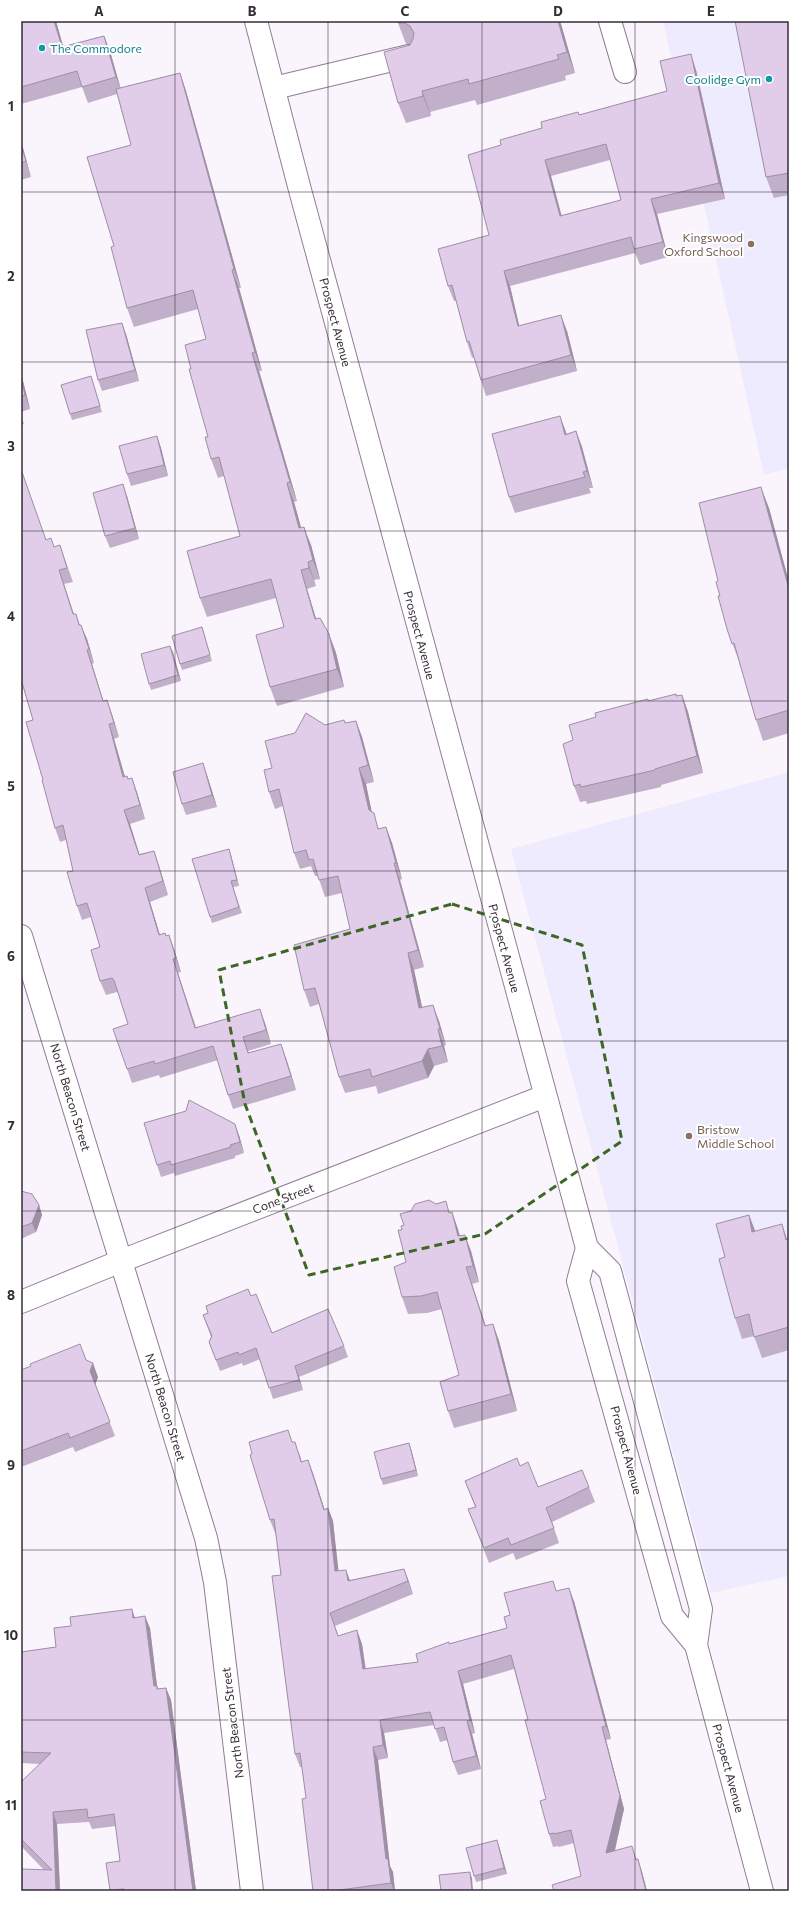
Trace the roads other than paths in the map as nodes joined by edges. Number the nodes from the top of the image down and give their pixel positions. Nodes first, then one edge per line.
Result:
1 (256, 21) edge
2 (610, 21) edge
3 (409, 56) edge
4 (625, 72) dead end
5 (274, 88) junction
6 (21, 936) edge
7 (545, 1096) junction
8 (587, 1248) junction
9 (121, 1261) junction
10 (21, 1302) edge
11 (696, 1645) junction
12 (252, 1891) edge
13 (762, 1891) edge

1 - 5 main road, Prospect Avenue
2 - 4 main road
3 - 5 main road
5 - 7 main road, Prospect Avenue
6 - 9 main road, North Beacon Street
7 - 8 main road, Prospect Avenue
7 - 9 main road, Cone Street
8 - 11 main road, Prospect Avenue
8 - 11 main road, Prospect Avenue
9 - 10 main road, Cone Street
9 - 12 main road, North Beacon Street
11 - 13 main road, Prospect Avenue

